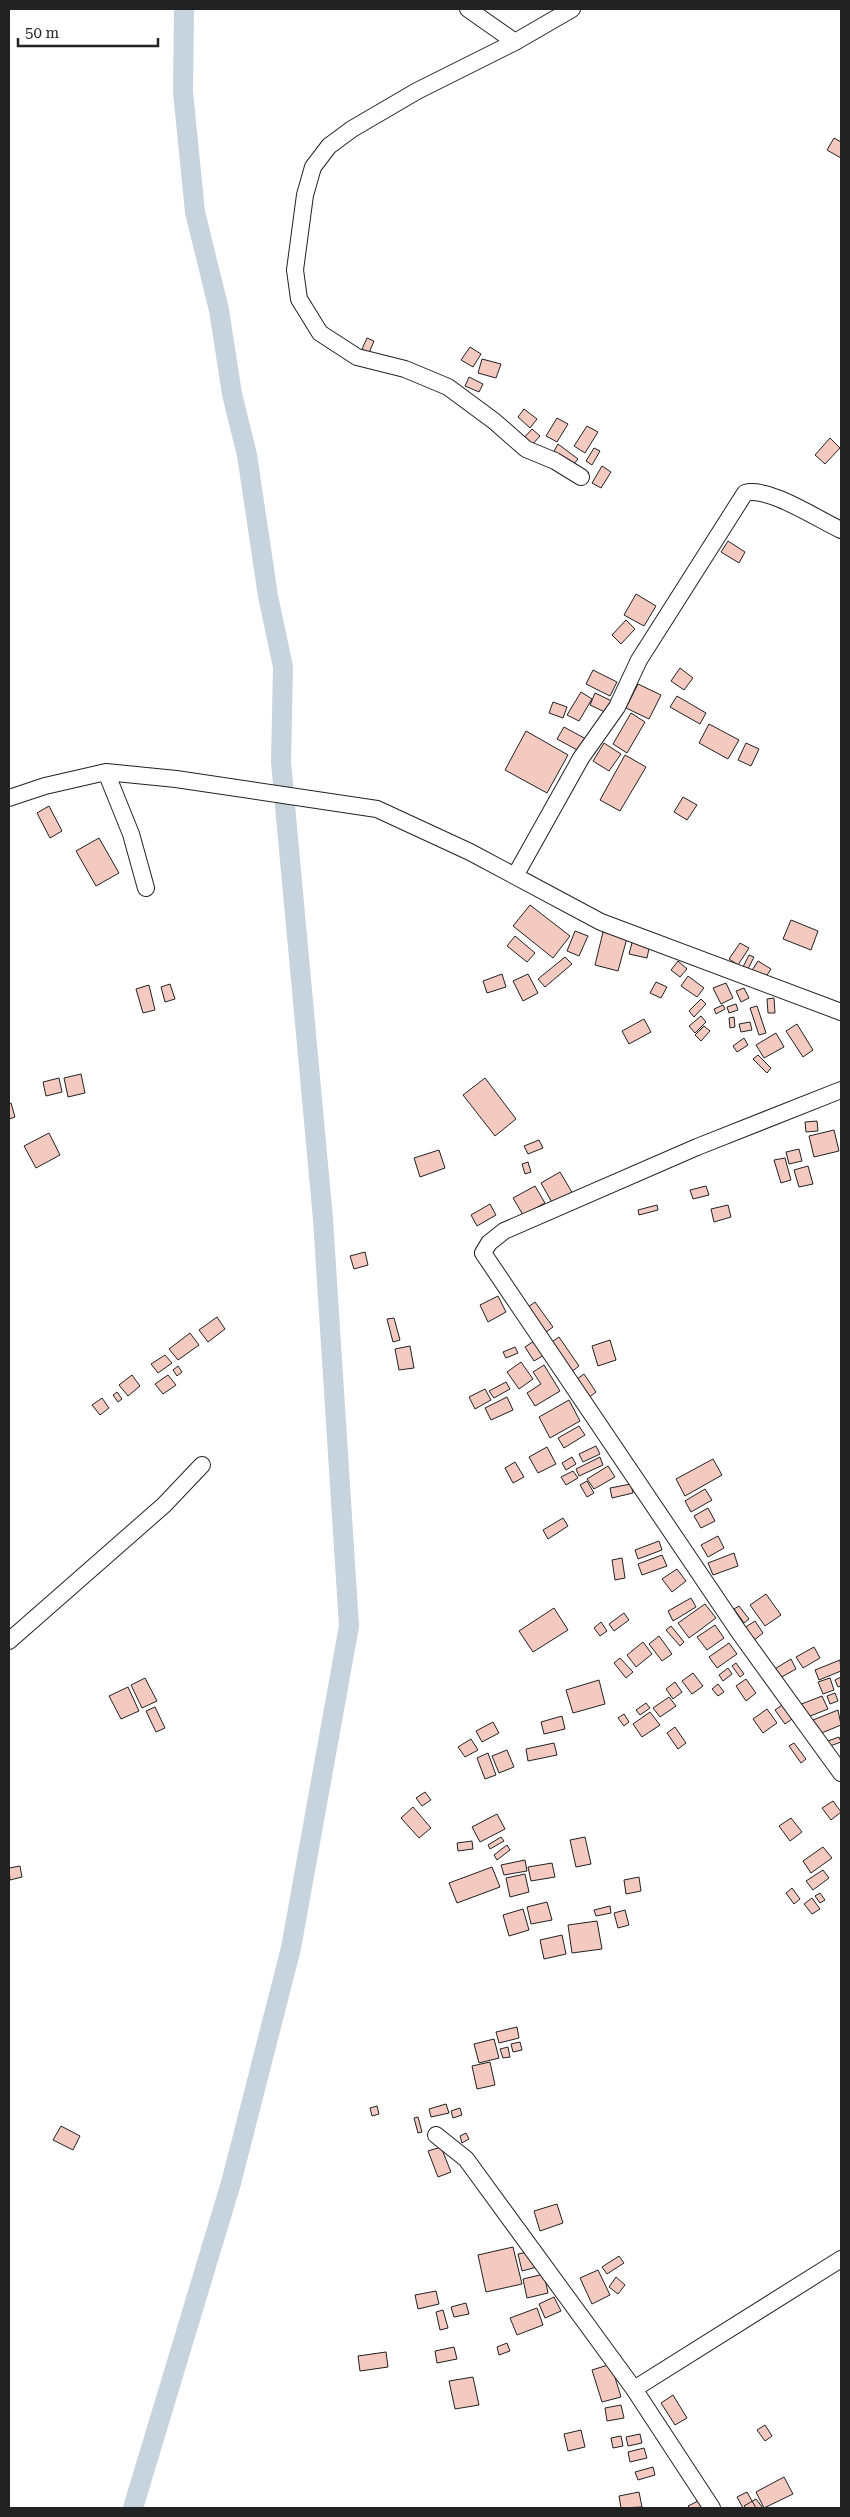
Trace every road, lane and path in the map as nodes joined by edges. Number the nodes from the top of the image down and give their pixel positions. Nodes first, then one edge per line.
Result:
1 (468, 9) edge
2 (572, 9) edge
3 (514, 42) junction
4 (581, 477) dead end
5 (841, 530) edge
6 (106, 772) junction
7 (9, 798) edge
8 (515, 876) junction
9 (146, 888) dead end
10 (841, 1012) edge
11 (841, 1090) edge
12 (202, 1465) dead end
13 (9, 1641) edge
14 (841, 1773) edge
15 (436, 2135) dead end
16 (841, 2259) edge
17 (634, 2389) junction
18 (712, 2508) edge

1 - 3 street
2 - 3 street
3 - 4 street
5 - 8 street
6 - 7 street
6 - 8 street
6 - 9 street
8 - 10 street
11 - 14 street
12 - 13 street
15 - 17 street
16 - 17 street
17 - 18 street

